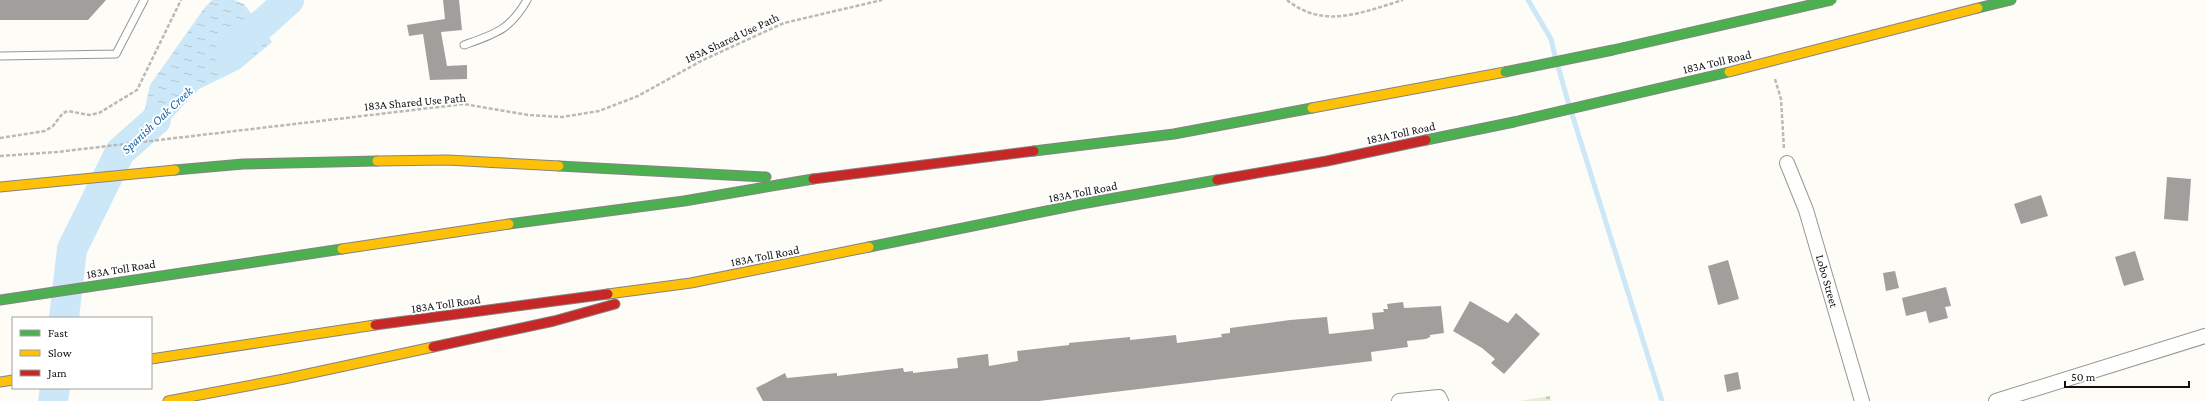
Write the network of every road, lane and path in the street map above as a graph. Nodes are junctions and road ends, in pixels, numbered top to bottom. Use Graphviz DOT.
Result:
graph roads {
  1 [pos="144,0"];
  2 [pos="181,0"];
  3 [pos="527,0"];
  4 [pos="882,0"];
  5 [pos="1287,0"];
  6 [pos="1403,0"];
  7 [pos="1832,0"];
  8 [pos="2010,0"];
  9 [pos="464,45"];
  10 [pos="0,56"];
  11 [pos="1779,90"];
  12 [pos="0,138"];
  13 [pos="0,156"];
  14 [pos="1787,163"];
  15 [pos="809,179"];
  16 [pos="0,187"];
  17 [pos="691,283"];
  18 [pos="0,300"];
  19 [pos="2205,336"];
  20 [pos="152,359"];
  21 [pos="12,380"];
  22 [pos="0,382"];
  23 [pos="1440,399"];
  24 [pos="168,401"];
  25 [pos="1399,401"];
  26 [pos="1862,401"];
  27 [pos="1996,401"];
  1 -- 10 [label="lane"];
  2 -- 12 [label="path"];
  3 -- 9 [label="lane"];
  4 -- 13 [label="path, 183A Shared Use Path"];
  5 -- 6 [label="path"];
  7 -- 15 [label="highway, 183A Toll Road, bridge"];
  8 -- 17 [label="highway, 183A Toll Road, bridge"];
  11 -- 14 [label="path"];
  14 -- 26 [label="street, Lobo Street"];
  15 -- 16 [label="highway"];
  15 -- 18 [label="highway, 183A Toll Road"];
  17 -- 20 [label="highway, 183A Toll Road"];
  17 -- 24 [label="highway"];
  19 -- 27 [label="street"];
  21 -- 22 [label="highway"];
  23 -- 25 [label="street"];
}
